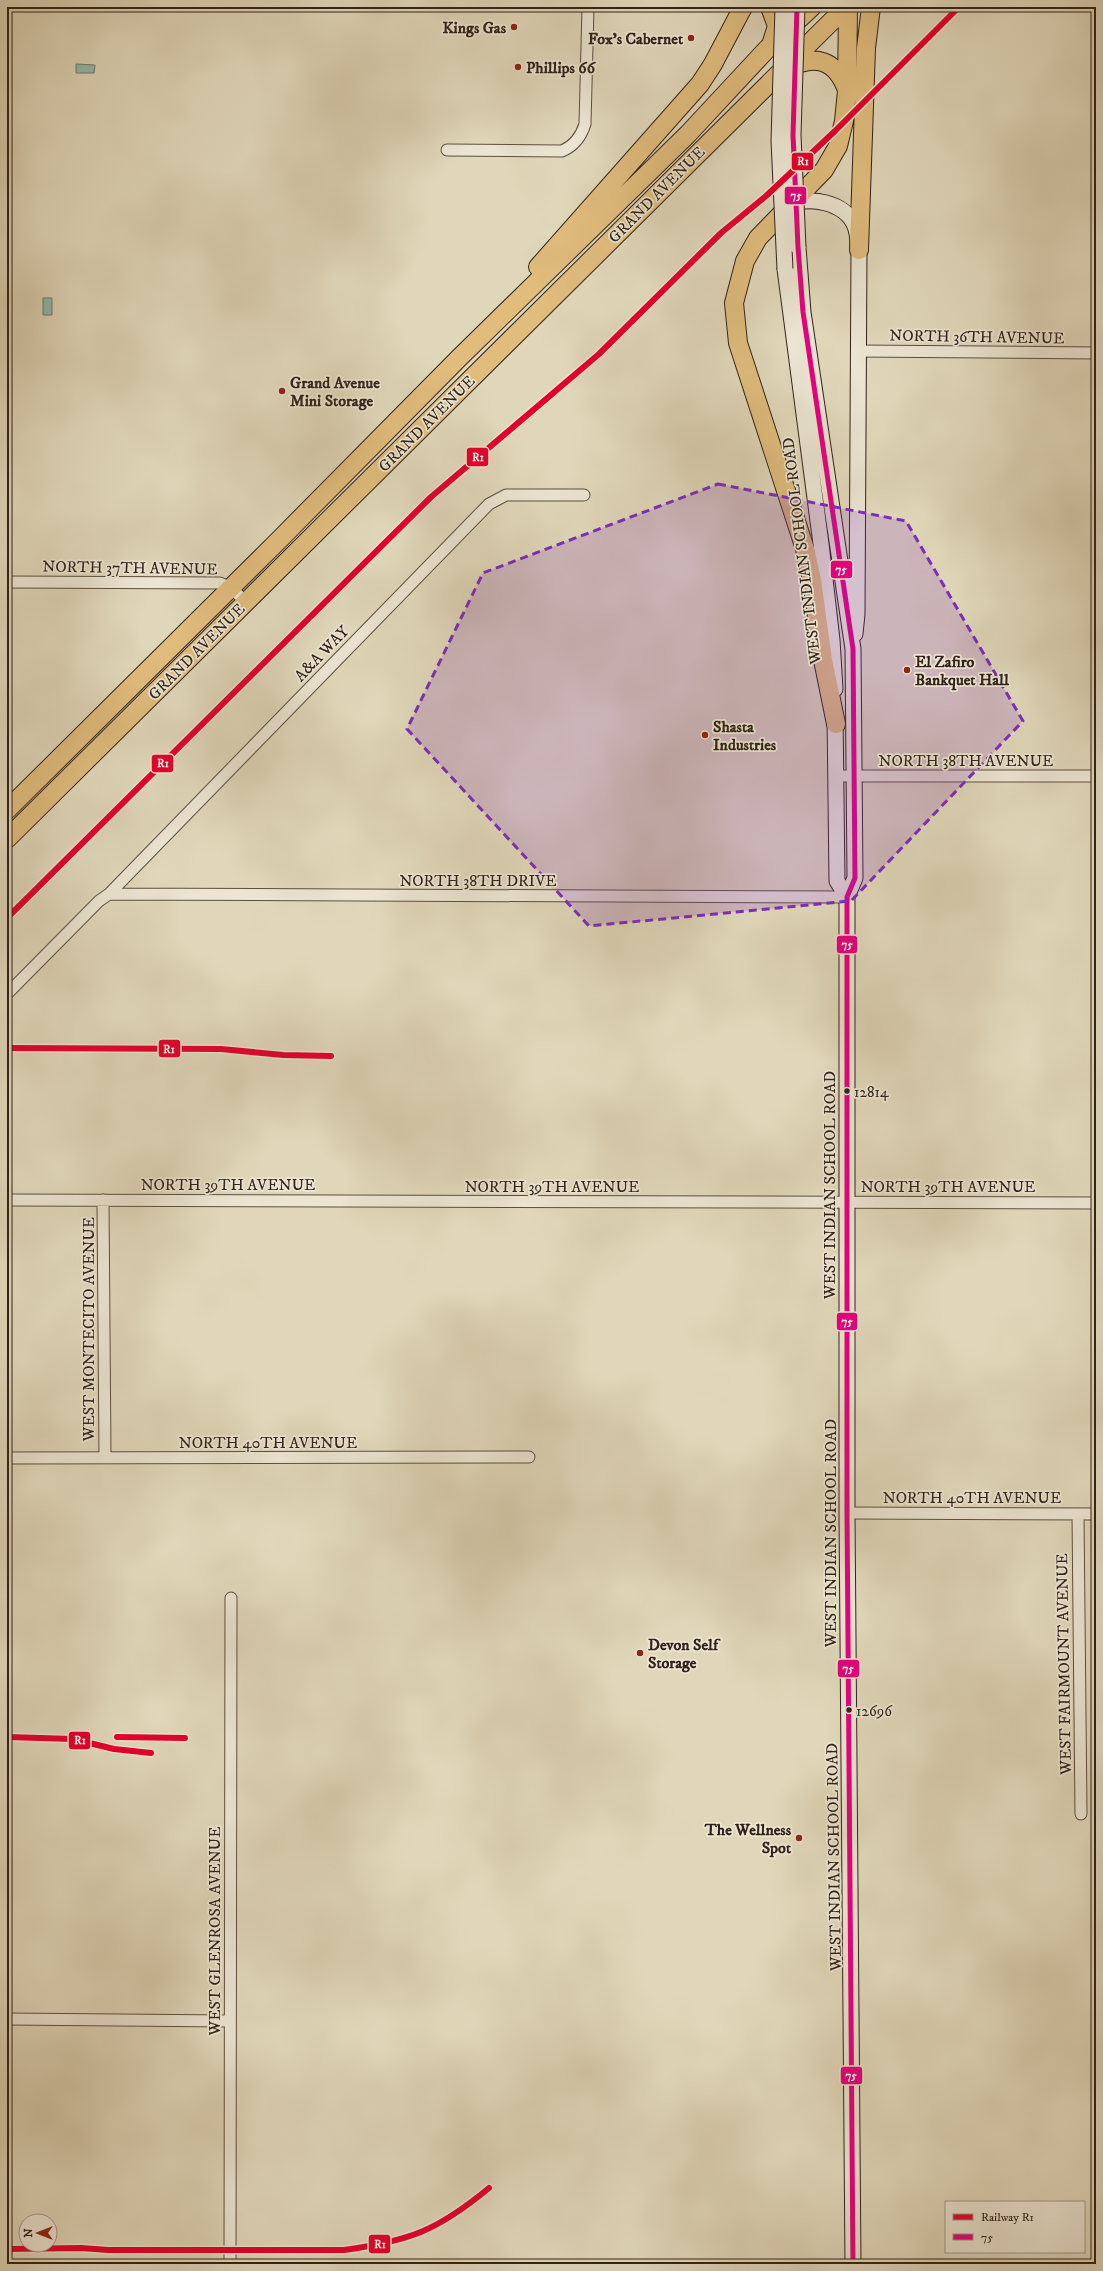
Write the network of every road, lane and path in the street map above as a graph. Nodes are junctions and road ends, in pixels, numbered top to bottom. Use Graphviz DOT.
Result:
graph roads {
  1 [pos="588,7"];
  2 [pos="743,7"];
  3 [pos="770,7"];
  4 [pos="783,7"];
  5 [pos="797,7"];
  6 [pos="812,7"];
  7 [pos="847,7"];
  8 [pos="871,7"];
  9 [pos="768,48"];
  10 [pos="773,78"];
  11 [pos="847,91"];
  12 [pos="447,150"];
  13 [pos="661,159"];
  14 [pos="676,175"];
  15 [pos="785,208"];
  16 [pos="859,250"];
  17 [pos="510,308"];
  18 [pos="858,351"];
  19 [pos="1096,353"];
  20 [pos="460,357"];
  21 [pos="466,383"];
  22 [pos="584,495"];
  23 [pos="7,582"];
  24 [pos="230,587"];
  25 [pos="246,602"];
  26 [pos="853,649"];
  27 [pos="836,724"];
  28 [pos="836,776"];
  29 [pos="854,776"];
  30 [pos="1096,776"];
  31 [pos="7,810"];
  32 [pos="7,839"];
  33 [pos="109,894"];
  34 [pos="847,897"];
  35 [pos="7,994"];
  36 [pos="7,1200"];
  37 [pos="103,1200"];
  38 [pos="847,1202"];
  39 [pos="1096,1203"];
  40 [pos="105,1457"];
  41 [pos="529,1457"];
  42 [pos="7,1458"];
  43 [pos="848,1512"];
  44 [pos="1078,1514"];
  45 [pos="1096,1514"];
  46 [pos="231,1598"];
  47 [pos="1081,1814"];
  48 [pos="7,2019"];
  49 [pos="230,2021"];
  50 [pos="230,2264"];
  51 [pos="853,2264"];
  1 -- 12 [label="street"];
  2 -- 17 [label="highway"];
  3 -- 9 [label="highway"];
  4 -- 27 [label="main road, WEST INDIAN SCHOOL ROAD, bridge"];
  5 -- 26 [label="main road, WEST INDIAN SCHOOL ROAD, bridge"];
  6 -- 9 [label="highway, GRAND AVENUE"];
  7 -- 10 [label="highway, GRAND AVENUE"];
  7 -- 11 [label="highway"];
  8 -- 16 [label="highway"];
  9 -- 13 [label="highway, GRAND AVENUE"];
  10 -- 11 [label="highway"];
  10 -- 14 [label="highway, GRAND AVENUE"];
  11 -- 15 [label="highway"];
  13 -- 14 [label="highway"];
  13 -- 17 [label="highway, GRAND AVENUE"];
  14 -- 21 [label="highway, GRAND AVENUE"];
  15 -- 16 [label="main road"];
  15 -- 27 [label="highway"];
  16 -- 18 [label="main road"];
  17 -- 20 [label="highway, GRAND AVENUE"];
  18 -- 19 [label="street, NORTH 36TH AVENUE"];
  18 -- 26 [label="main road"];
  20 -- 21 [label="highway"];
  20 -- 24 [label="highway, GRAND AVENUE"];
  21 -- 25 [label="highway, GRAND AVENUE"];
  22 -- 33 [label="street, A&A WAY"];
  23 -- 24 [label="street, NORTH 37TH AVENUE"];
  24 -- 25 [label="street, NORTH 37TH AVENUE"];
  24 -- 31 [label="highway, GRAND AVENUE"];
  25 -- 32 [label="highway, GRAND AVENUE"];
  26 -- 29 [label="main road, WEST INDIAN SCHOOL ROAD"];
  27 -- 28 [label="main road, WEST INDIAN SCHOOL ROAD"];
  28 -- 29 [label="street, NORTH 38TH AVENUE"];
  28 -- 34 [label="main road, WEST INDIAN SCHOOL ROAD"];
  29 -- 30 [label="street, NORTH 38TH AVENUE"];
  29 -- 34 [label="main road, WEST INDIAN SCHOOL ROAD"];
  33 -- 34 [label="street, NORTH 38TH DRIVE"];
  33 -- 35 [label="street, A&A WAY"];
  34 -- 38 [label="main road, WEST INDIAN SCHOOL ROAD"];
  36 -- 37 [label="street, NORTH 39TH AVENUE"];
  37 -- 38 [label="street, NORTH 39TH AVENUE"];
  37 -- 40 [label="street, WEST MONTECITO AVENUE"];
  38 -- 39 [label="street, NORTH 39TH AVENUE"];
  38 -- 43 [label="main road, WEST INDIAN SCHOOL ROAD"];
  40 -- 41 [label="street, NORTH 40TH AVENUE"];
  40 -- 42 [label="street, NORTH 40TH AVENUE"];
  43 -- 44 [label="street, NORTH 40TH AVENUE"];
  43 -- 51 [label="main road, WEST INDIAN SCHOOL ROAD"];
  44 -- 45 [label="street, NORTH 40TH AVENUE"];
  44 -- 47 [label="street, WEST FAIRMOUNT AVENUE"];
  46 -- 49 [label="street, WEST GLENROSA AVENUE"];
  48 -- 49 [label="street"];
  49 -- 50 [label="street, WEST GLENROSA AVENUE"];
}
